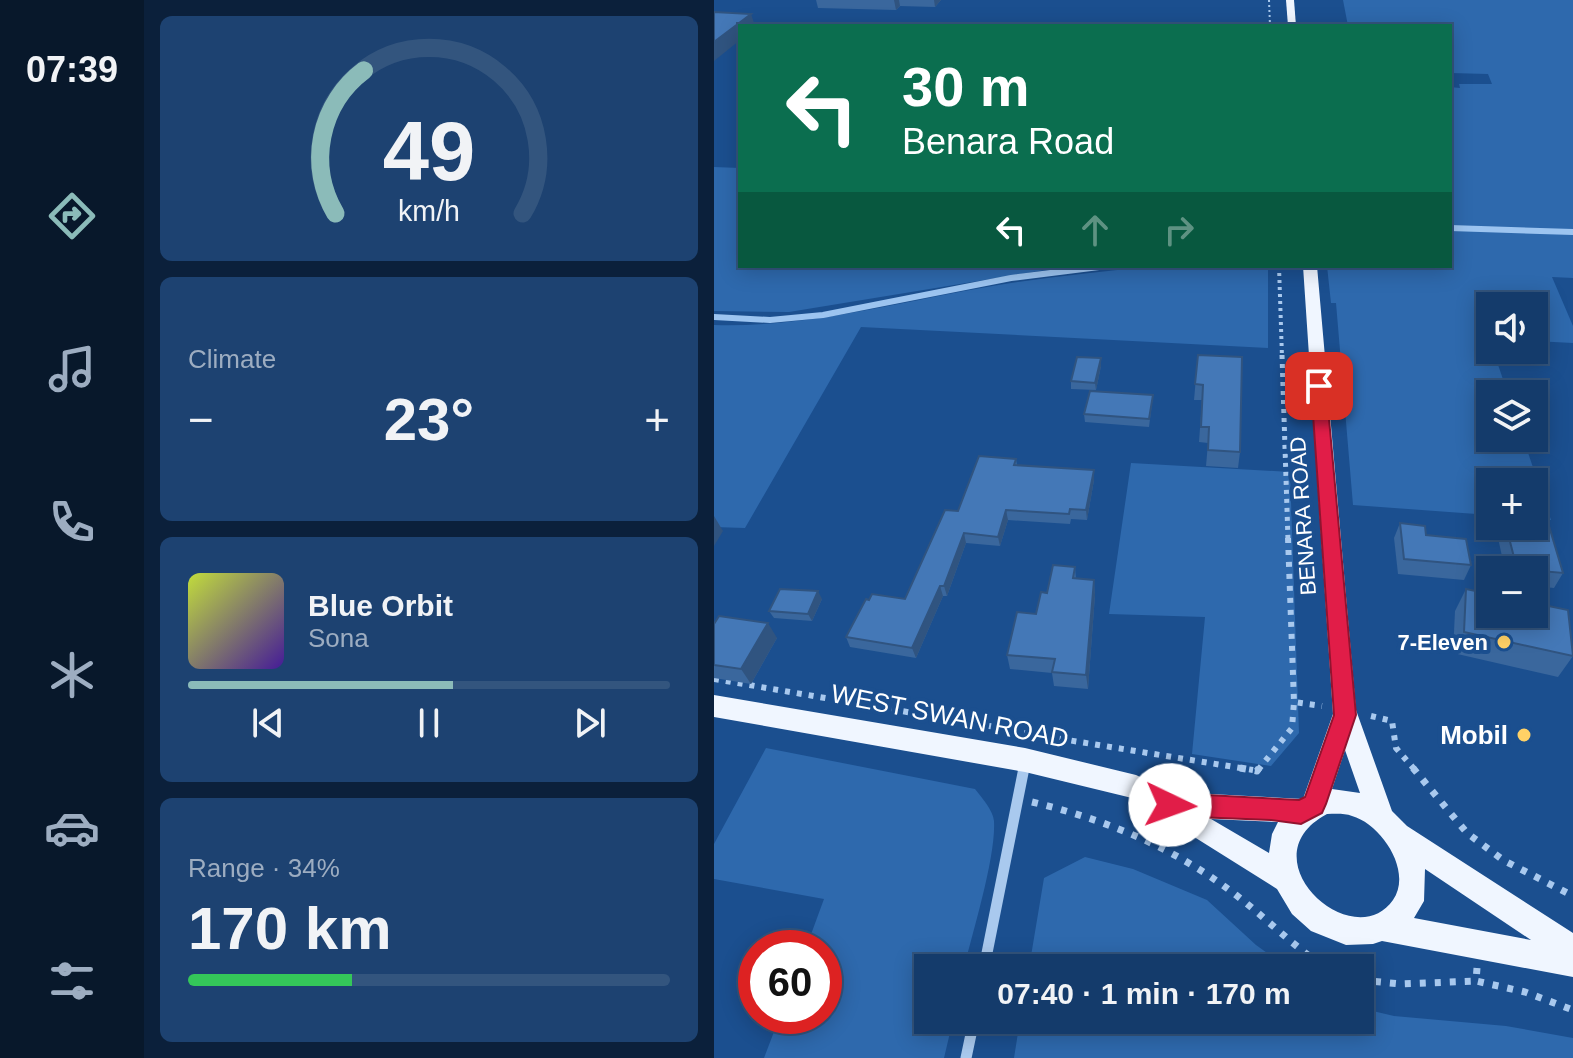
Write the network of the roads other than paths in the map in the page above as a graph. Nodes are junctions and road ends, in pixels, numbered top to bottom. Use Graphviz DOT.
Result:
graph roads {
  1 [pos="1290,0"];
  2 [pos="1292,24"];
  3 [pos="1310,268"];
  4 [pos="714,706"];
  5 [pos="1344,712"];
  6 [pos="1025,760"];
  7 [pos="1170,805"];
  8 [pos="1308,808"];
  9 [pos="1391,826"];
  10 [pos="1287,879"];
  11 [pos="1383,927"];
  12 [pos="1573,950"];
  13 [pos="987,954"];
  14 [pos="1573,962"];
  15 [pos="971,1034"];
  16 [pos="966,1058"];
  1 -- 2 [label="main road"];
  3 -- 5 [label="main road, BENARA ROAD"];
  4 -- 6 [label="main road, WEST SWAN ROAD"];
  5 -- 8 [label="main road, BENARA ROAD"];
  5 -- 9 [label="main road, BENARA ROAD"];
  6 -- 7 [label="main road, WEST SWAN ROAD"];
  6 -- 13 [label="street"];
  7 -- 8 [label="main road, WEST SWAN ROAD"];
  7 -- 10 [label="main road, WEST SWAN ROAD"];
  8 -- 9 [label="main road"];
  8 -- 10 [label="main road"];
  9 -- 11 [label="main road"];
  9 -- 12 [label="main road"];
  10 -- 11 [label="main road"];
  11 -- 14 [label="main road"];
  15 -- 16 [label="street"];
}
